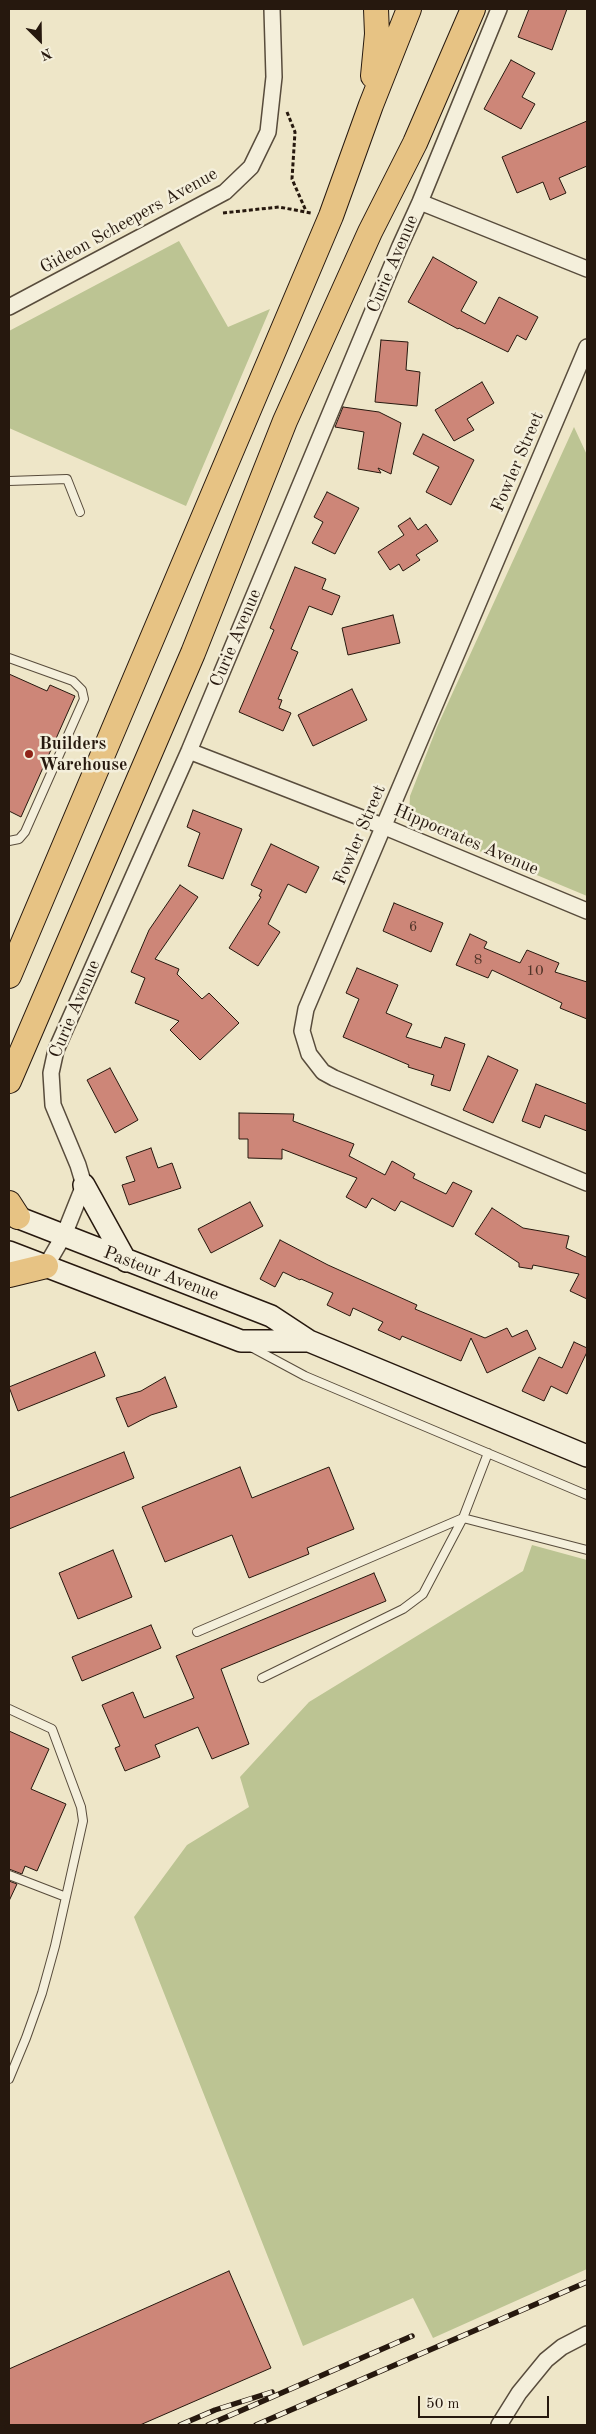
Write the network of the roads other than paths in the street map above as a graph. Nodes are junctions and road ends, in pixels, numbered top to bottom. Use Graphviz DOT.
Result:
graph roads {
  1 [pos="272,9"];
  2 [pos="376,9"];
  3 [pos="409,9"];
  4 [pos="471,9"];
  5 [pos="498,9"];
  6 [pos="370,105"];
  7 [pos="420,202"];
  8 [pos="587,268"];
  9 [pos="9,307"];
  10 [pos="587,347"];
  11 [pos="9,482"];
  12 [pos="80,512"];
  13 [pos="9,658"];
  14 [pos="189,751"];
  15 [pos="384,827"];
  16 [pos="9,841"];
  17 [pos="587,911"];
  18 [pos="9,976"];
  19 [pos="9,1081"];
  20 [pos="587,1183"];
  21 [pos="84,1185"];
  22 [pos="12,1211"];
  23 [pos="64,1235"];
  24 [pos="9,1252"];
  25 [pos="126,1261"];
  26 [pos="46,1266"];
  27 [pos="9,1275"];
  28 [pos="241,1341"];
  29 [pos="309,1341"];
  30 [pos="488,1453"];
  31 [pos="587,1456"];
  32 [pos="587,1495"];
  33 [pos="464,1518"];
  34 [pos="587,1550"];
  35 [pos="197,1632"];
  36 [pos="262,1678"];
  37 [pos="9,1709"];
  38 [pos="9,1874"];
  39 [pos="66,1897"];
  40 [pos="9,2079"];
  41 [pos="587,2334"];
  42 [pos="499,2425"];
  1 -- 9 [label="street, Gideon Scheepers Avenue"];
  2 -- 6 [label="main road"];
  3 -- 6 [label="main road"];
  4 -- 19 [label="main road, Curie Avenue"];
  5 -- 7 [label="street, Curie Avenue"];
  6 -- 18 [label="main road"];
  7 -- 8 [label="street"];
  7 -- 14 [label="street, Curie Avenue"];
  10 -- 15 [label="street, Fowler Street"];
  11 -- 12 [label="lane"];
  13 -- 16 [label="lane"];
  14 -- 15 [label="street, Hippocrates Avenue"];
  14 -- 21 [label="street, Curie Avenue"];
  15 -- 17 [label="street, Hippocrates Avenue"];
  15 -- 20 [label="street, Fowler Street"];
  21 -- 23 [label="street"];
  21 -- 25 [label="street"];
  22 -- 23 [label="street, Pasteur Avenue"];
  23 -- 25 [label="street, Pasteur Avenue"];
  23 -- 26 [label="street"];
  24 -- 26 [label="street, Pasteur Avenue"];
  25 -- 29 [label="street, Pasteur Avenue"];
  26 -- 27 [label="main road"];
  26 -- 28 [label="street, Pasteur Avenue"];
  28 -- 29 [label="street, Pasteur Avenue"];
  28 -- 30 [label="lane"];
  29 -- 31 [label="street, Pasteur Avenue"];
  30 -- 32 [label="lane"];
  30 -- 33 [label="lane"];
  33 -- 34 [label="lane"];
  33 -- 35 [label="lane"];
  33 -- 36 [label="lane"];
  37 -- 39 [label="lane"];
  38 -- 39 [label="lane"];
  39 -- 40 [label="lane"];
  41 -- 42 [label="street"];
}
